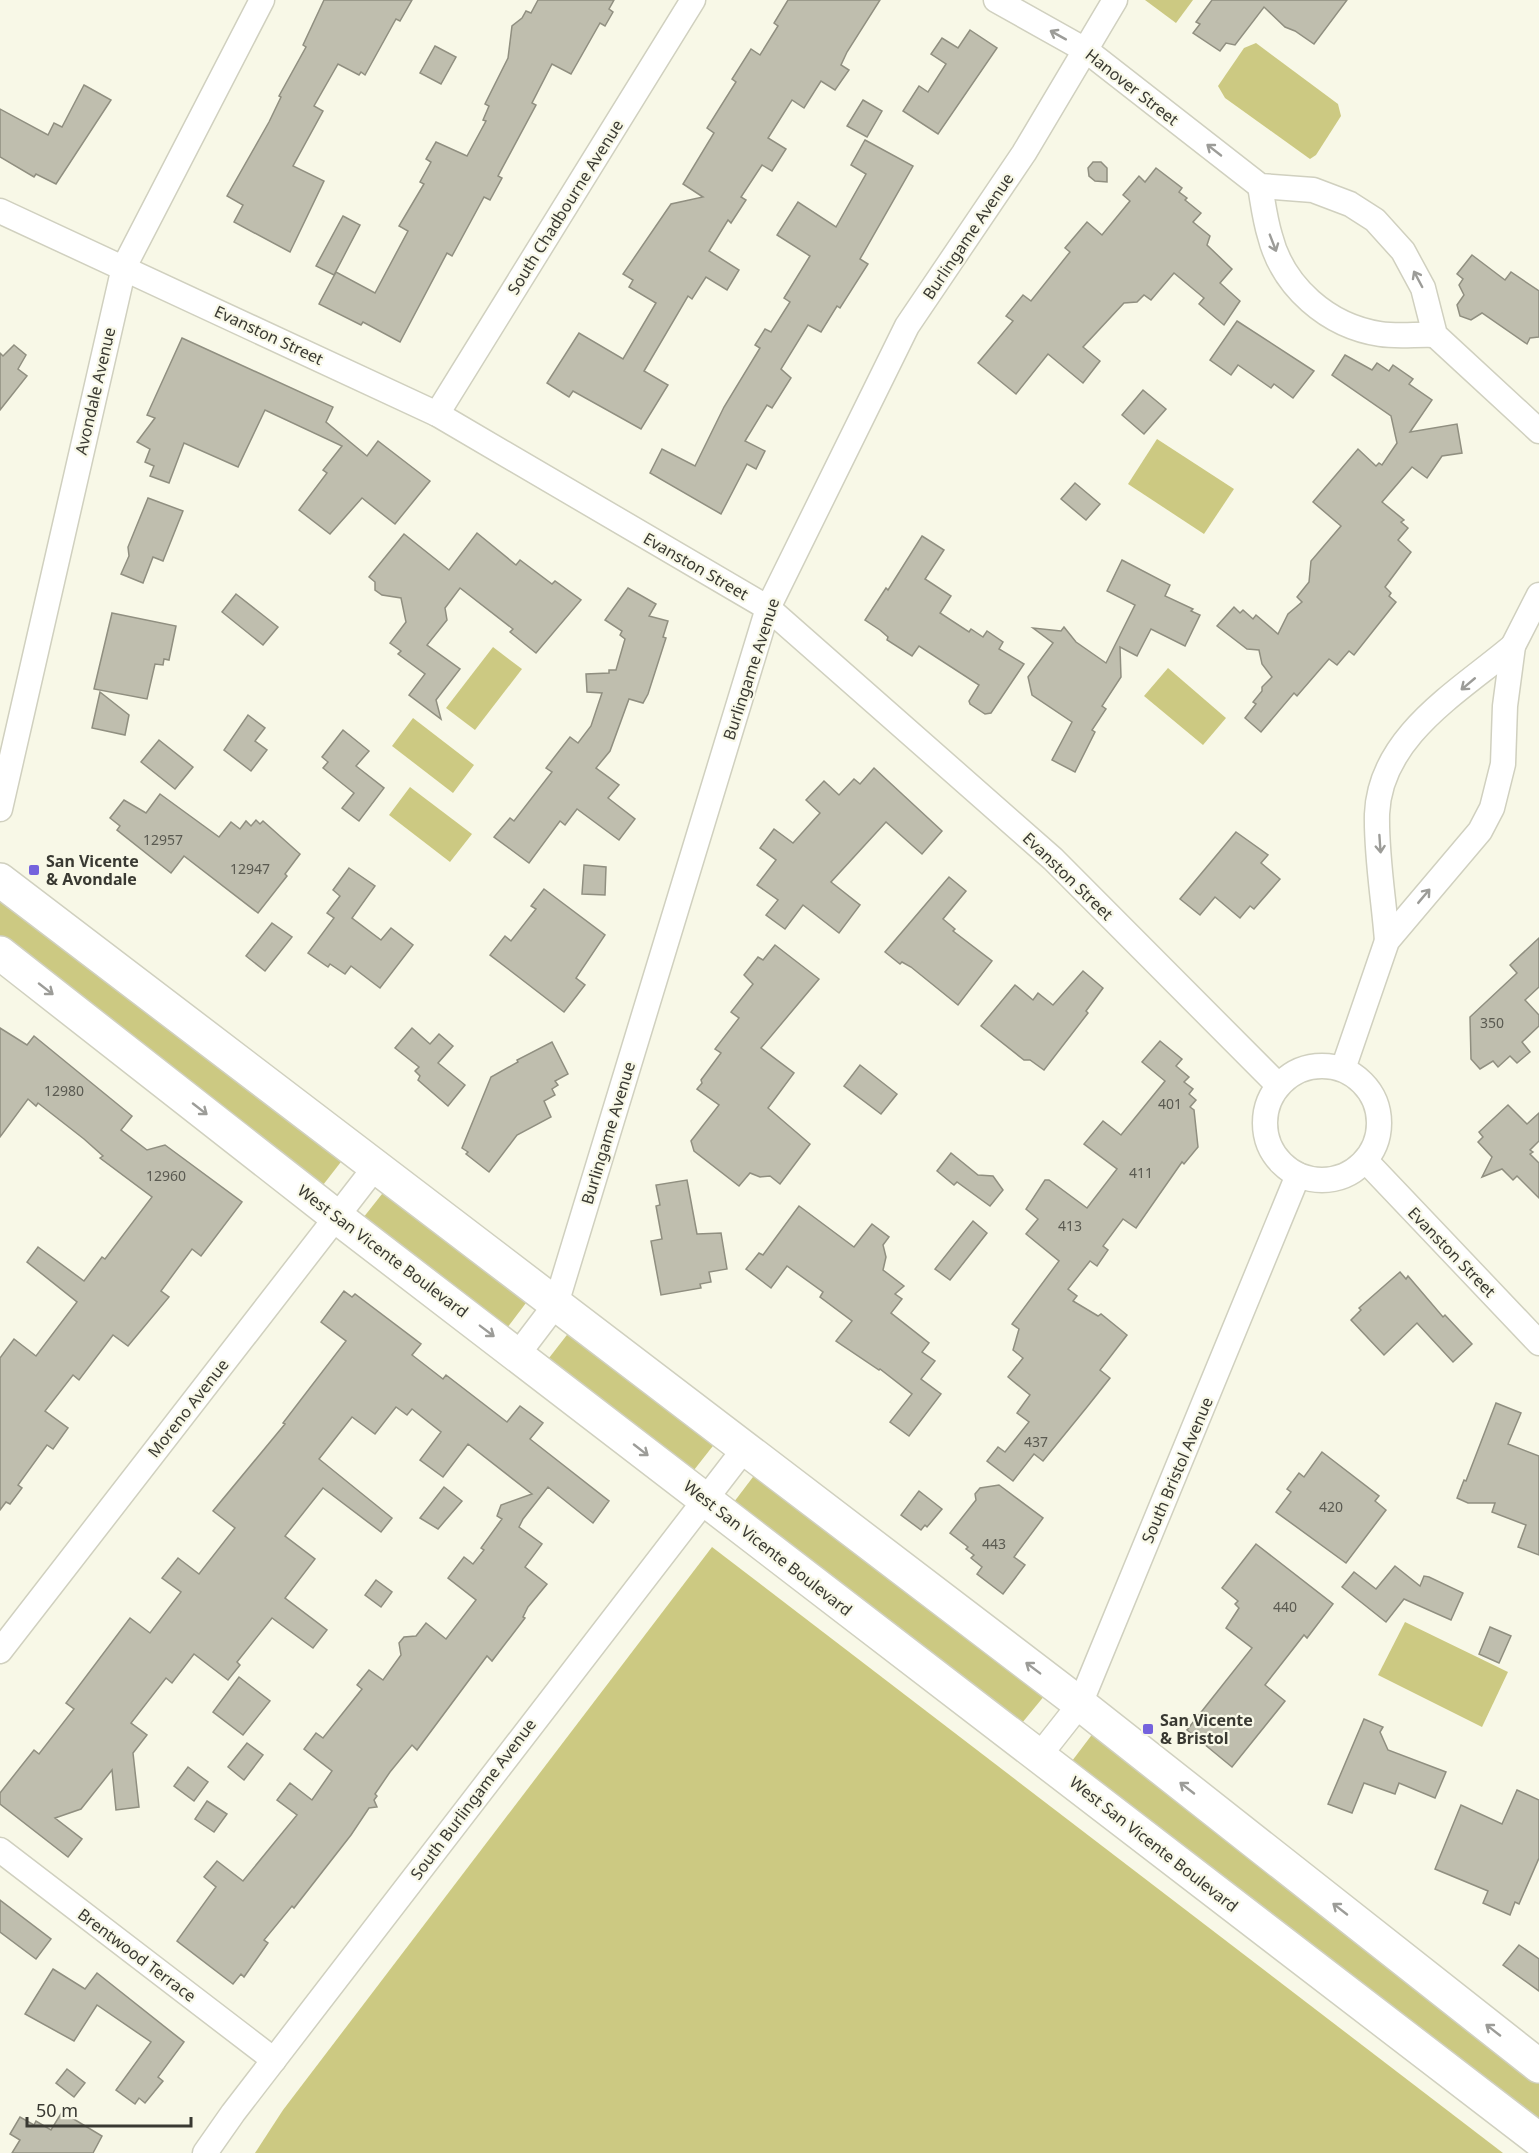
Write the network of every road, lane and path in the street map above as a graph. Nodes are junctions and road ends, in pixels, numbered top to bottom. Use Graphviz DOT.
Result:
graph roads {
  1 [pos="262,0"];
  2 [pos="693,0"];
  3 [pos="996,0"];
  4 [pos="1115,0"];
  5 [pos="1087,51"];
  6 [pos="1260,186"];
  7 [pos="0,211"];
  8 [pos="124,267"];
  9 [pos="1435,335"];
  10 [pos="437,414"];
  11 [pos="1539,431"];
  12 [pos="1539,595"];
  13 [pos="768,608"];
  14 [pos="1513,646"];
  15 [pos="0,809"];
  16 [pos="0,880"];
  17 [pos="1387,941"];
  18 [pos="0,953"];
  19 [pos="1343,1069"];
  20 [pos="1278,1085"];
  21 [pos="1365,1161"];
  22 [pos="376,1166"];
  23 [pos="1298,1175"];
  24 [pos="337,1216"];
  25 [pos="556,1304"];
  26 [pos="1539,1342"];
  27 [pos="518,1354"];
  28 [pos="745,1448"];
  29 [pos="703,1499"];
  30 [pos="0,1651"];
  31 [pos="1080,1704"];
  32 [pos="1039,1756"];
  33 [pos="0,1850"];
  34 [pos="274,2060"];
  35 [pos="1539,2066"];
  36 [pos="1539,2140"];
  37 [pos="205,2153"];
  1 -- 8 [label="street, Avondale Avenue"];
  2 -- 10 [label="street, South Chadbourne Avenue"];
  5 -- 3 [label="street, Hanover Street, one-way"];
  4 -- 5 [label="street, Burlingame Avenue"];
  6 -- 5 [label="street, Hanover Street, one-way"];
  5 -- 13 [label="street, Burlingame Avenue"];
  9 -- 6 [label="street, one-way"];
  6 -- 9 [label="street, one-way"];
  7 -- 8 [label="street, Evanston Street"];
  8 -- 10 [label="street, Evanston Street"];
  8 -- 15 [label="street, Avondale Avenue"];
  9 -- 11 [label="street"];
  10 -- 13 [label="street, Evanston Street"];
  12 -- 14 [label="street"];
  13 -- 20 [label="street, Evanston Street"];
  13 -- 25 [label="street, Burlingame Avenue"];
  17 -- 14 [label="street, one-way"];
  14 -- 17 [label="street, one-way"];
  16 -- 22 [label="main road"];
  17 -- 19 [label="street"];
  18 -- 24 [label="main road, West San Vicente Boulevard, one-way"];
  19 -- 20 [label="street"];
  19 -- 21 [label="street"];
  20 -- 23 [label="street"];
  21 -- 23 [label="street"];
  21 -- 26 [label="street, Evanston Street"];
  22 -- 24 [label="street, Moreno Avenue"];
  22 -- 25 [label="main road"];
  23 -- 31 [label="street, South Bristol Avenue"];
  24 -- 27 [label="main road, West San Vicente Boulevard, one-way"];
  24 -- 30 [label="street, Moreno Avenue"];
  25 -- 27 [label="street, Burlingame Avenue"];
  25 -- 28 [label="main road"];
  27 -- 29 [label="main road, West San Vicente Boulevard, one-way"];
  28 -- 29 [label="street, South Burlingame Avenue"];
  31 -- 28 [label="main road, one-way"];
  29 -- 32 [label="main road, West San Vicente Boulevard"];
  29 -- 34 [label="street, South Burlingame Avenue"];
  31 -- 32 [label="street, South Bristol Avenue"];
  35 -- 31 [label="main road, one-way"];
  32 -- 36 [label="main road, West San Vicente Boulevard"];
  33 -- 34 [label="street, Brentwood Terrace"];
  34 -- 37 [label="street, South Burlingame Avenue"];
}
